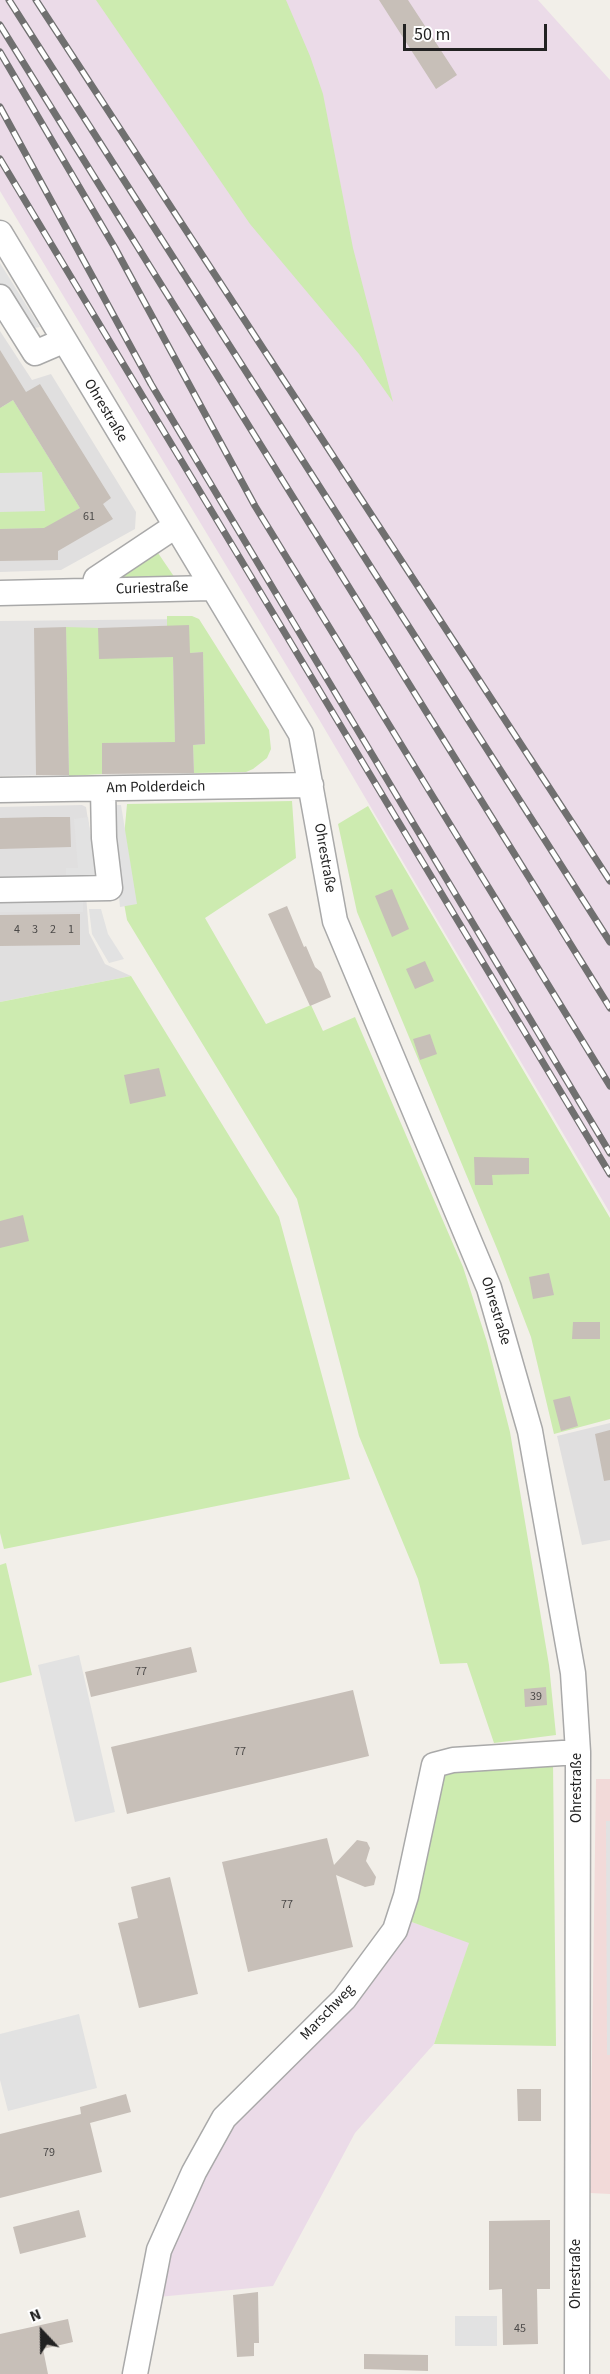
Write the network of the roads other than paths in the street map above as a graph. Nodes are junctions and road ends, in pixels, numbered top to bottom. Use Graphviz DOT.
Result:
graph roads {
  1 [pos="0,233"];
  2 [pos="0,297"];
  3 [pos="63,341"];
  4 [pos="174,527"];
  5 [pos="211,588"];
  6 [pos="93,591"];
  7 [pos="0,593"];
  8 [pos="311,785"];
  9 [pos="103,789"];
  10 [pos="0,790"];
  11 [pos="0,890"];
  12 [pos="578,1752"];
  13 [pos="135,2374"];
  14 [pos="577,2374"];
  1 -- 3 [label="street, Ohrestraße"];
  2 -- 3 [label="street"];
  3 -- 4 [label="street, Ohrestraße"];
  4 -- 5 [label="street, Ohrestraße"];
  4 -- 6 [label="street, Curiestraße"];
  5 -- 6 [label="street, Curiestraße"];
  5 -- 8 [label="street, Ohrestraße"];
  6 -- 7 [label="street, Curiestraße"];
  8 -- 9 [label="street, Am Polderdeich"];
  8 -- 12 [label="street, Ohrestraße"];
  9 -- 10 [label="street, Am Polderdeich"];
  9 -- 11 [label="street"];
  12 -- 13 [label="street, Marschweg"];
  12 -- 14 [label="street, Ohrestraße"];
}
